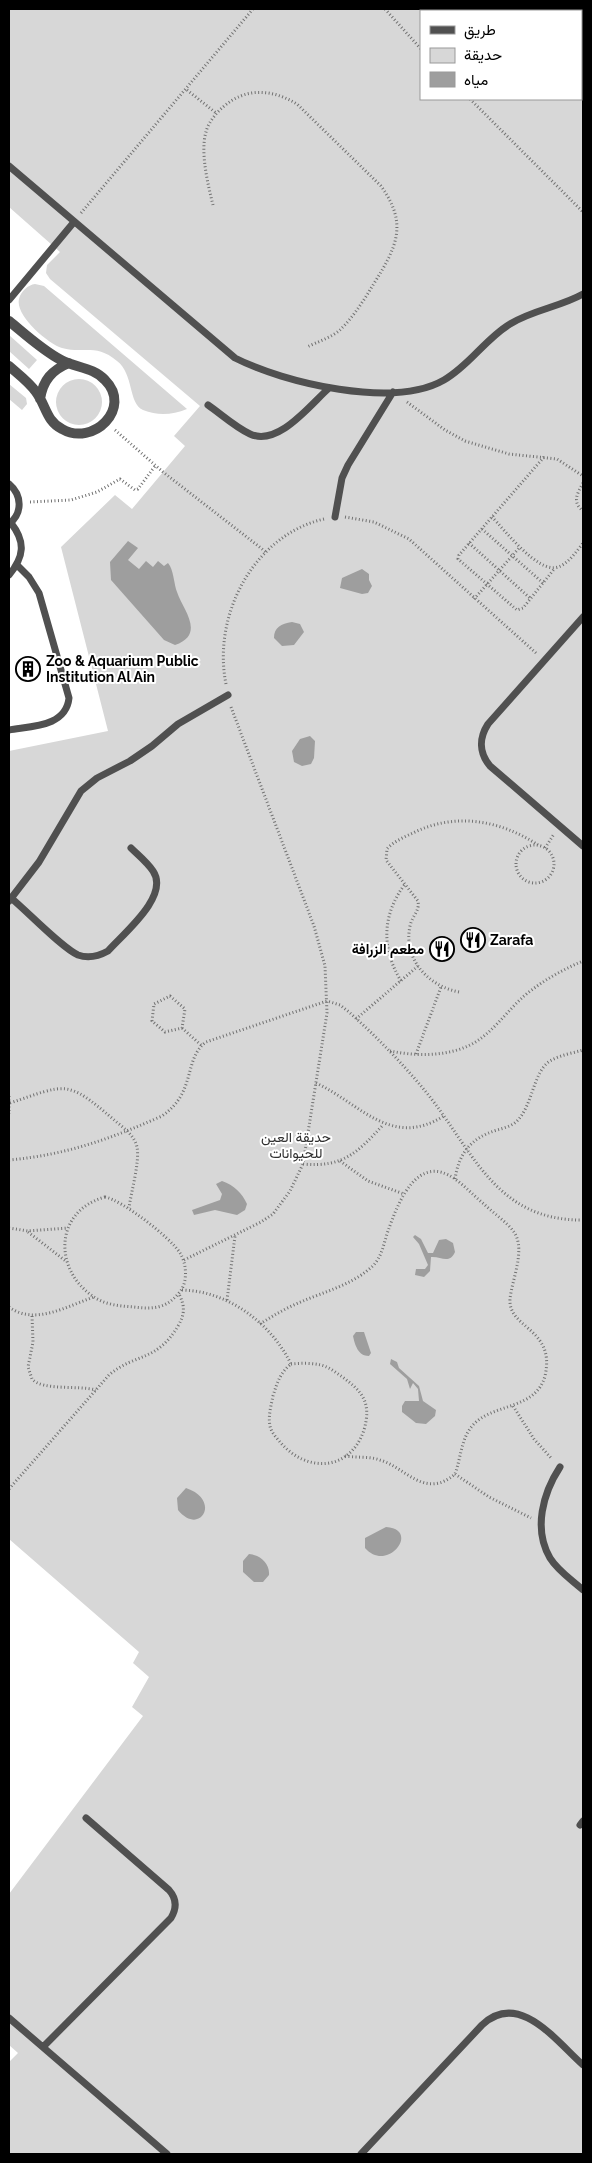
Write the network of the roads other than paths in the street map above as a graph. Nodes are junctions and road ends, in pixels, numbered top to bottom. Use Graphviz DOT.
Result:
graph roads {
  1 [pos="9,166"];
  2 [pos="74,222"];
  3 [pos="583,294"];
  4 [pos="9,300"];
  5 [pos="9,320"];
  6 [pos="69,363"];
  7 [pos="9,366"];
  8 [pos="329,388"];
  9 [pos="395,392"];
  10 [pos="40,399"];
  11 [pos="208,405"];
  12 [pos="9,484"];
  13 [pos="335,517"];
  14 [pos="10,524"];
  15 [pos="17,566"];
  16 [pos="9,575"];
  17 [pos="583,617"];
  18 [pos="228,695"];
  19 [pos="9,730"];
  20 [pos="583,846"];
  21 [pos="131,848"];
  22 [pos="10,899"];
  23 [pos="560,1467"];
  24 [pos="583,1590"];
  25 [pos="86,1818"];
  26 [pos="9,2018"];
  27 [pos="43,2048"];
  28 [pos="583,2065"];
  29 [pos="167,2154"];
  30 [pos="361,2154"];
  1 -- 2 [label="lane"];
  2 -- 4 [label="lane"];
  2 -- 8 [label="lane"];
  3 -- 9 [label="lane"];
  5 -- 6 [label="street"];
  6 -- 10 [label="street"];
  6 -- 10 [label="street"];
  7 -- 10 [label="street"];
  8 -- 9 [label="lane"];
  8 -- 11 [label="lane"];
  9 -- 13 [label="lane"];
  12 -- 14 [label="lane"];
  14 -- 15 [label="lane"];
  15 -- 16 [label="lane"];
  15 -- 19 [label="lane"];
  17 -- 20 [label="lane"];
  18 -- 22 [label="lane"];
  21 -- 22 [label="lane"];
  23 -- 24 [label="lane"];
  25 -- 27 [label="lane"];
  26 -- 27 [label="lane"];
  27 -- 29 [label="lane"];
  28 -- 30 [label="lane"];
}
